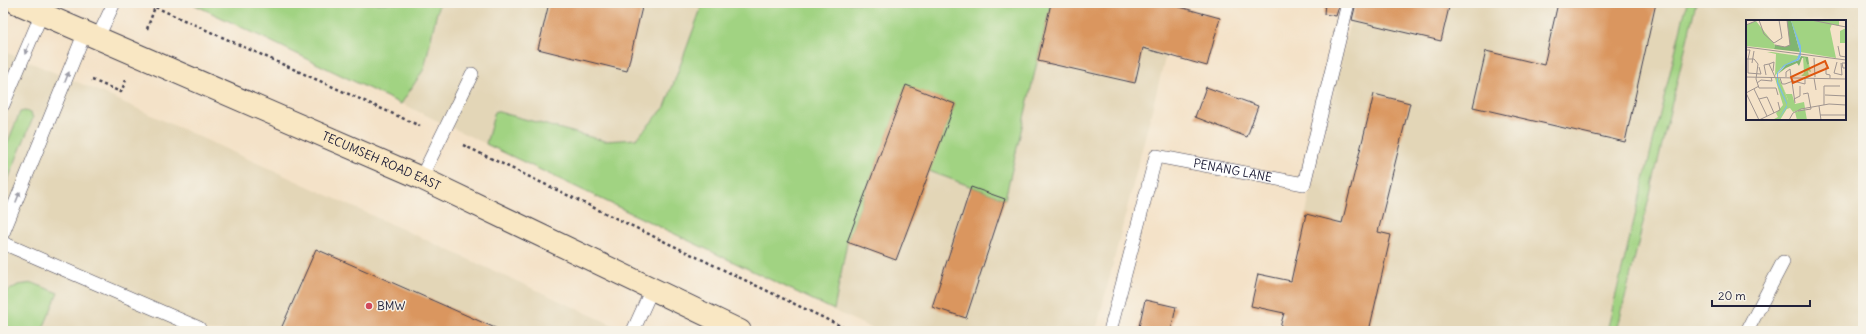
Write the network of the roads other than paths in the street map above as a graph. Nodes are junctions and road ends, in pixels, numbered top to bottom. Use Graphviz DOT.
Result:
graph roads {
  1 [pos="114,3"];
  2 [pos="1348,3"];
  3 [pos="20,4"];
  4 [pos="42,13"];
  5 [pos="91,34"];
  6 [pos="472,74"];
  7 [pos="3,105"];
  8 [pos="420,178"];
  9 [pos="3,233"];
  10 [pos="3,243"];
  11 [pos="1783,262"];
  12 [pos="652,289"];
  13 [pos="197,331"];
  14 [pos="633,331"];
  15 [pos="740,331"];
  16 [pos="1110,331"];
  17 [pos="1747,331"];
  1 -- 5 [label="lane"];
  2 -- 16 [label="lane, PENANG LANE"];
  3 -- 4 [label="main road, TECUMSEH ROAD EAST"];
  4 -- 5 [label="main road, TECUMSEH ROAD EAST"];
  4 -- 7 [label="lane, one-way"];
  5 -- 8 [label="main road, TECUMSEH ROAD EAST"];
  9 -- 5 [label="lane, one-way"];
  6 -- 8 [label="lane"];
  8 -- 12 [label="main road, TECUMSEH ROAD EAST"];
  10 -- 13 [label="lane"];
  11 -- 17 [label="lane"];
  12 -- 14 [label="lane"];
  12 -- 15 [label="main road, TECUMSEH ROAD EAST"];
}
